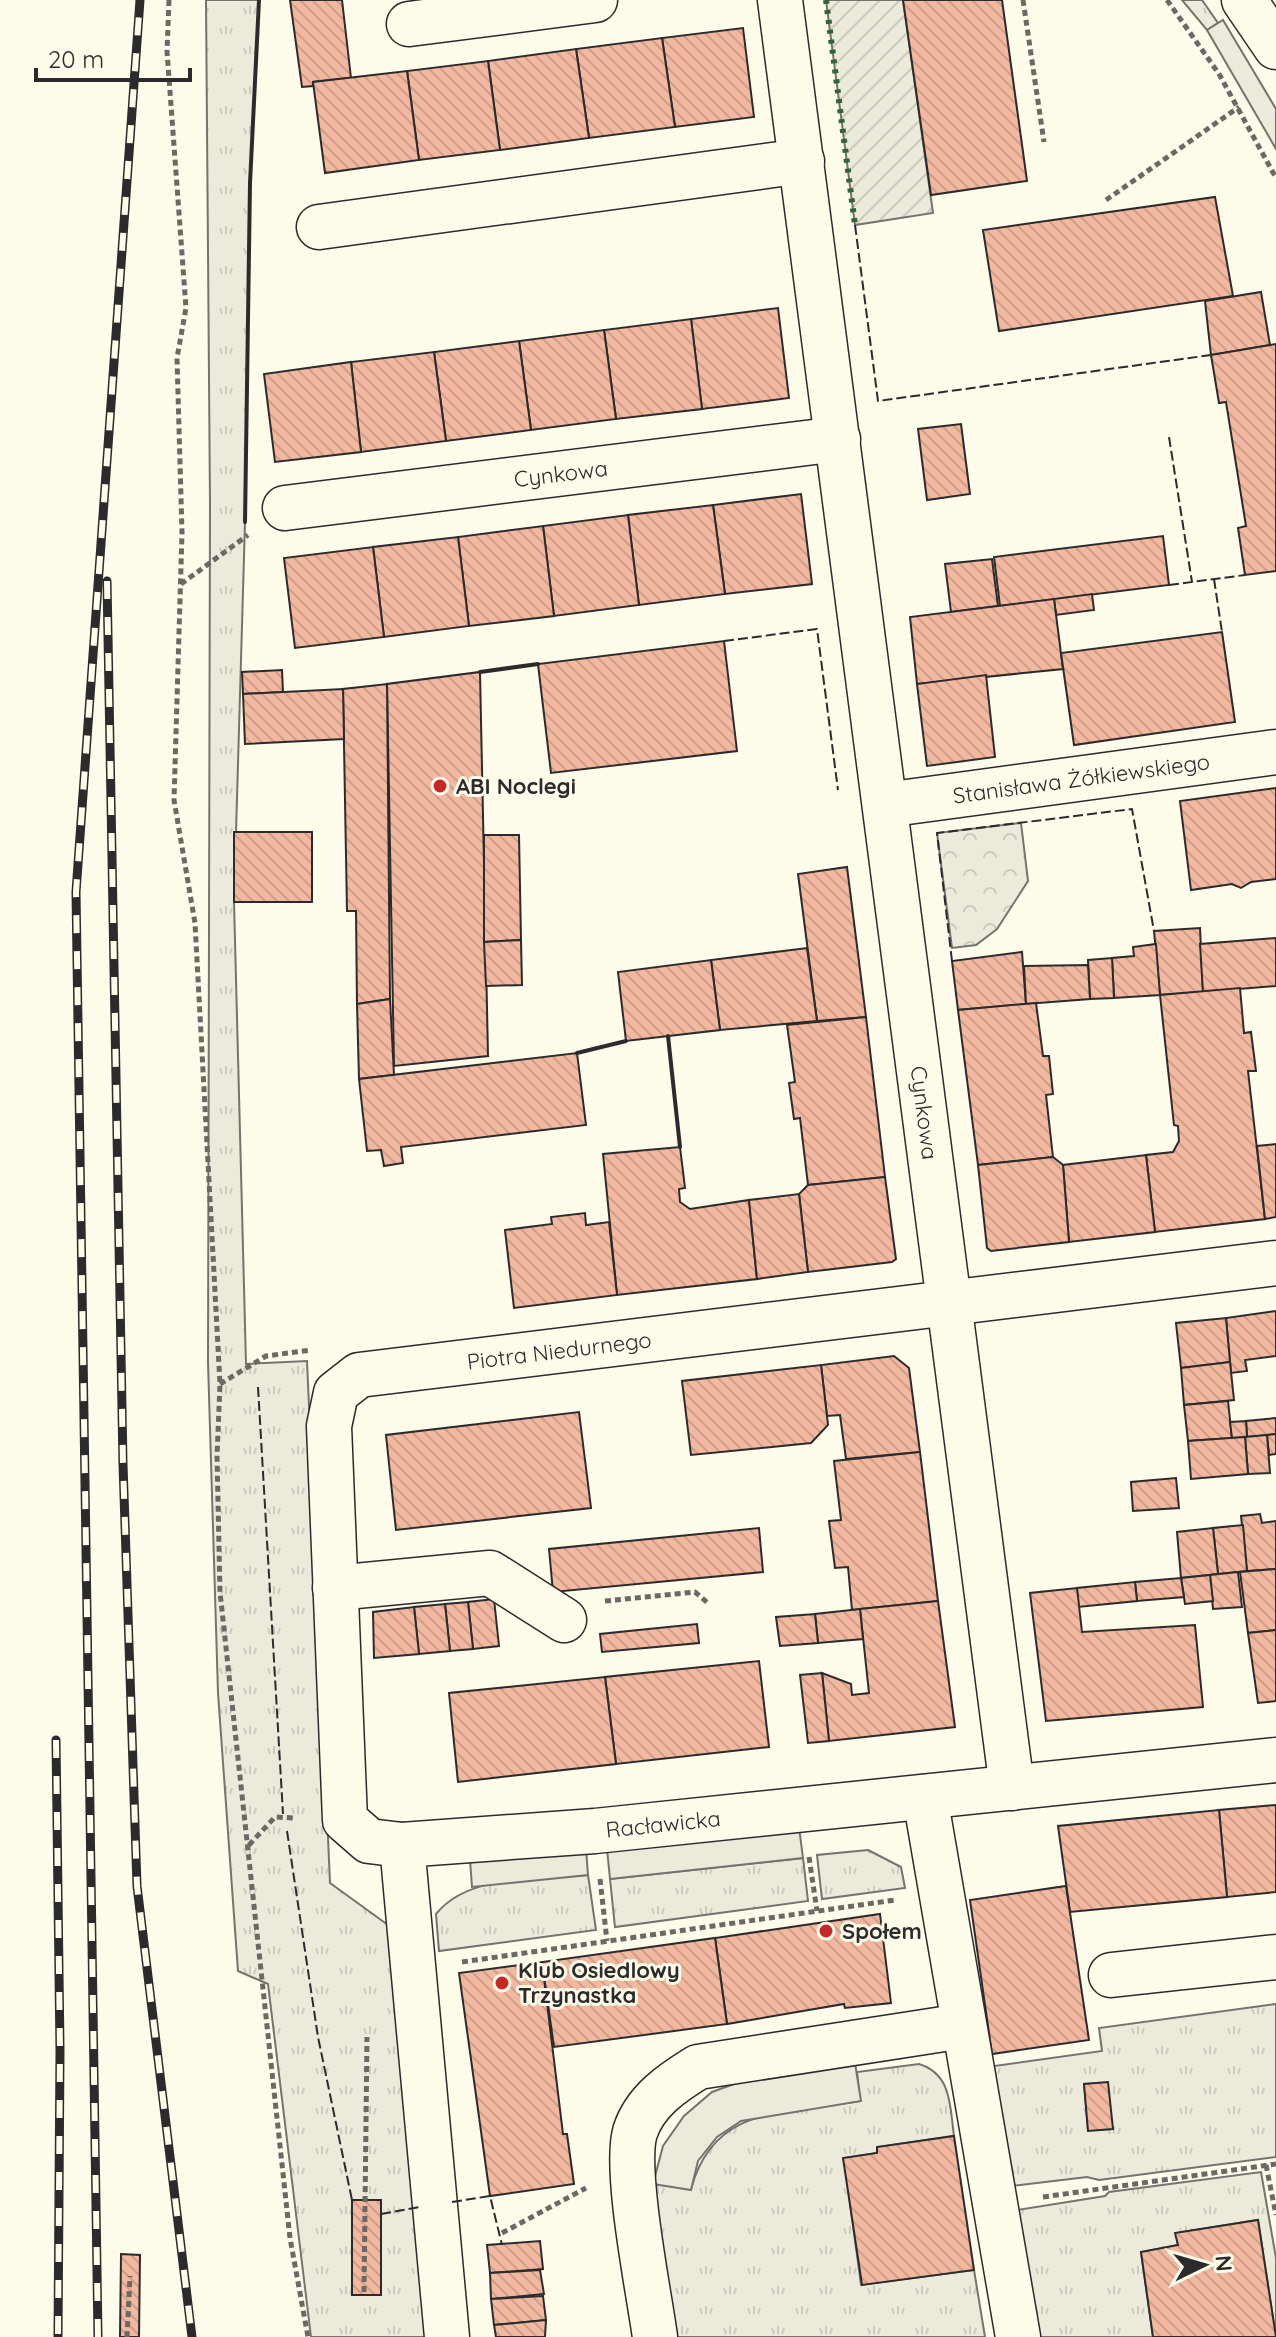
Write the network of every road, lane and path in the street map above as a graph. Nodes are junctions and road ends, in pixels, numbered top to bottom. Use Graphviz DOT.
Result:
graph roads {
  1 [pos="169,0"];
  2 [pos="595,0"];
  3 [pos="780,0"];
  4 [pos="1023,0"];
  5 [pos="1167,0"];
  6 [pos="1244,0"];
  7 [pos="409,24"];
  8 [pos="1276,47"];
  9 [pos="1239,107"];
  10 [pos="1044,142"];
  11 [pos="802,161"];
  12 [pos="1276,178"];
  13 [pos="1106,200"];
  14 [pos="319,227"];
  15 [pos="838,439"];
  16 [pos="285,508"];
  17 [pos="180,584"];
  18 [pos="1276,752"];
  19 [pos="885,805"];
  20 [pos="1276,1263"];
  21 [pos="949,1304"];
  22 [pos="326,1348"];
  23 [pos="220,1384"];
  24 [pos="335,1588"];
  25 [pos="709,1604"];
  26 [pos="564,1620"];
  27 [pos="1276,1760"];
  28 [pos="1012,1788"];
  29 [pos="925,1797"];
  30 [pos="595,1831"];
  31 [pos="402,1845"];
  32 [pos="810,1862"];
  33 [pos="881,1902"];
  34 [pos="817,1911"];
  35 [pos="607,1941"];
  36 [pos="1276,1957"];
  37 [pos="449,1963"];
  38 [pos="1111,1975"];
  39 [pos="963,2026"];
  40 [pos="367,2032"];
  41 [pos="366,2154"];
  42 [pos="375,2154"];
  43 [pos="1276,2164"];
  44 [pos="1266,2165"];
  45 [pos="634,2179"];
  46 [pos="994,2204"];
  47 [pos="1276,2215"];
  48 [pos="502,2233"];
  49 [pos="130,2276"];
  50 [pos="364,2292"];
  51 [pos="127,2337"];
  52 [pos="308,2337"];
  53 [pos="447,2337"];
  54 [pos="655,2337"];
  55 [pos="1018,2337"];
  1 -- 17 [label="path"];
  2 -- 7 [label="street"];
  3 -- 11 [label="street, Cynkowa"];
  4 -- 10 [label="path"];
  5 -- 9 [label="path"];
  6 -- 8 [label="street"];
  9 -- 12 [label="path"];
  9 -- 13 [label="path"];
  11 -- 14 [label="street"];
  11 -- 15 [label="street, Cynkowa"];
  15 -- 16 [label="street, Cynkowa"];
  15 -- 19 [label="street, Cynkowa"];
  16 -- 17 [label="path"];
  17 -- 23 [label="path"];
  18 -- 19 [label="street, Stanisława Żółkiewskiego"];
  19 -- 21 [label="street, Cynkowa"];
  20 -- 21 [label="street, Piotra Niedurnego"];
  21 -- 24 [label="street, Piotra Niedurnego"];
  21 -- 28 [label="street, Cynkowa"];
  22 -- 23 [label="path"];
  23 -- 52 [label="path"];
  24 -- 26 [label="street"];
  24 -- 31 [label="street, Piotra Niedurnego"];
  25 -- 26 [label="path"];
  27 -- 28 [label="street, Racławicka"];
  28 -- 29 [label="street, Racławicka"];
  29 -- 30 [label="street, Racławicka"];
  29 -- 39 [label="street"];
  30 -- 31 [label="street, Racławicka"];
  30 -- 35 [label="path"];
  31 -- 53 [label="street"];
  32 -- 34 [label="path"];
  33 -- 34 [label="path"];
  34 -- 35 [label="path"];
  35 -- 37 [label="path"];
  36 -- 38 [label="street"];
  39 -- 45 [label="street"];
  39 -- 46 [label="street"];
  40 -- 41 [label="path"];
  41 -- 42 [label="path"];
  41 -- 50 [label="path"];
  43 -- 44 [label="path"];
  44 -- 46 [label="path"];
  44 -- 47 [label="path"];
  45 -- 48 [label="path"];
  45 -- 54 [label="street"];
  46 -- 55 [label="street"];
  49 -- 51 [label="path"];
}
